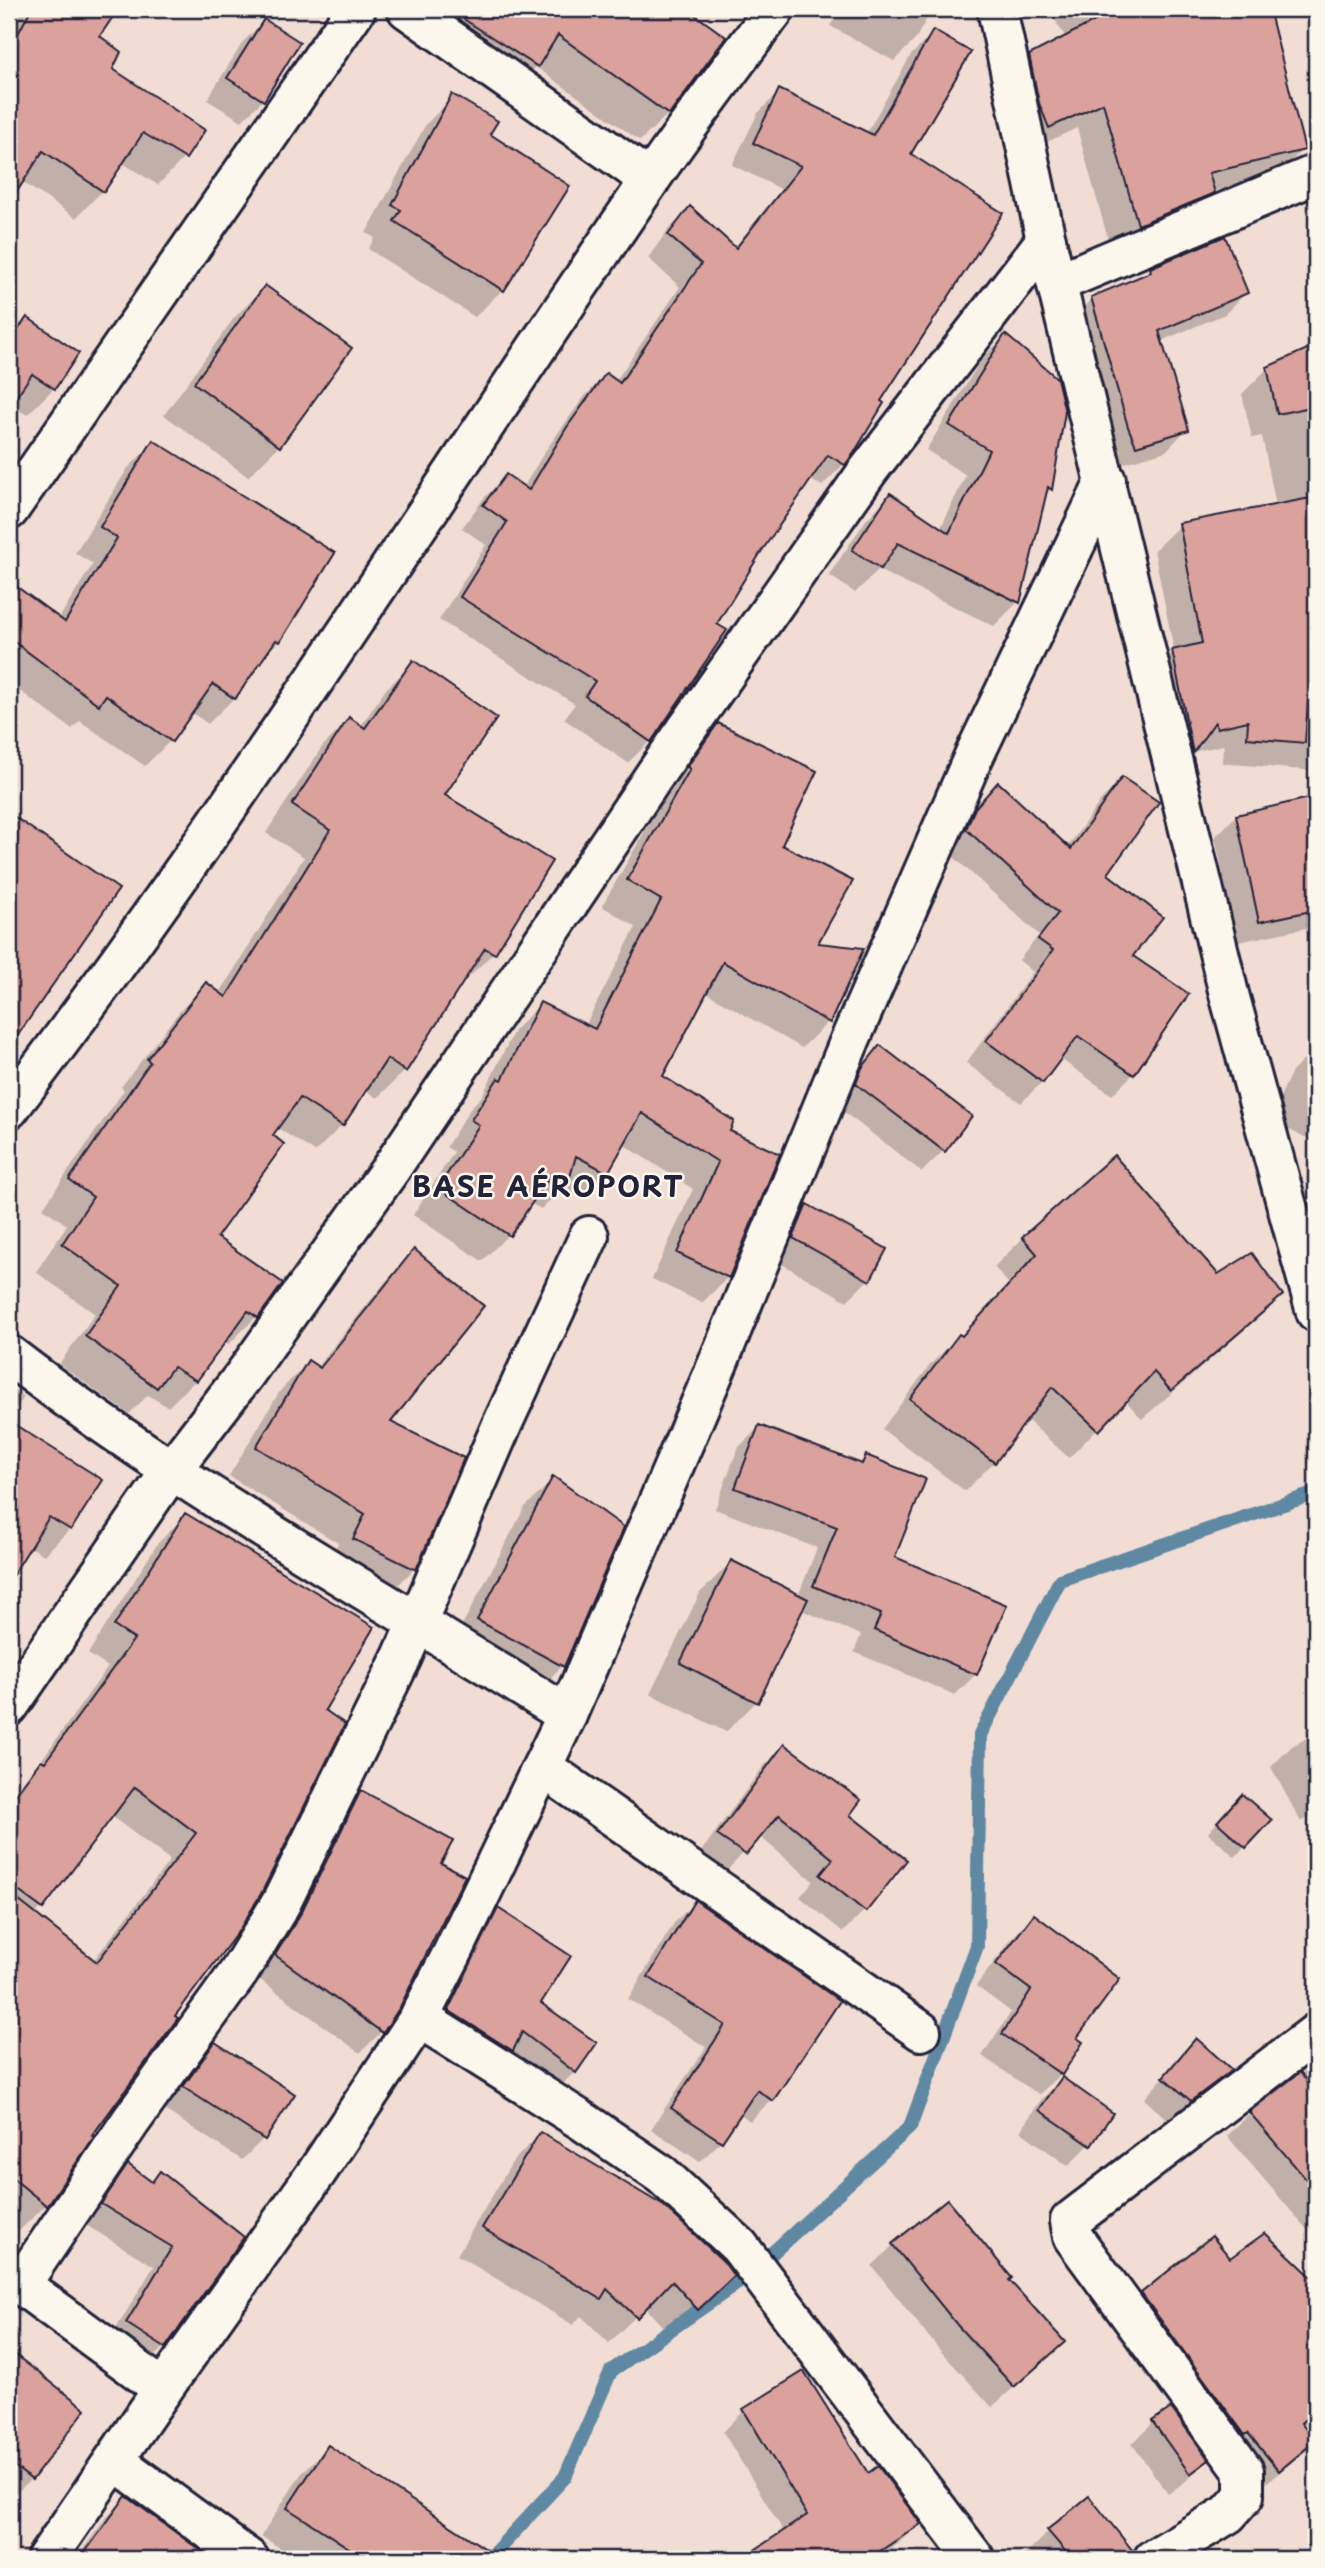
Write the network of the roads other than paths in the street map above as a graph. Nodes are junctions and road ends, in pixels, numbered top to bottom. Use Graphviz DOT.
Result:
graph roads {
  1 [pos="356,9"];
  2 [pos="407,9"];
  3 [pos="775,9"];
  4 [pos="997,9"];
  5 [pos="1316,174"];
  6 [pos="650,180"];
  7 [pos="1046,240"];
  8 [pos="1059,282"];
  9 [pos="1106,480"];
  10 [pos="9,510"];
  11 [pos="9,1109"];
  12 [pos="589,1236"];
  13 [pos="1316,1312"];
  14 [pos="9,1354"];
  15 [pos="172,1469"];
  16 [pos="415,1623"];
  17 [pos="9,1706"];
  18 [pos="567,1716"];
  19 [pos="542,1767"];
  20 [pos="419,2018"];
  21 [pos="921,2031"];
  22 [pos="1316,2033"];
  23 [pos="15,2280"];
  24 [pos="163,2389"];
  25 [pos="115,2461"];
  26 [pos="46,2559"];
  27 [pos="249,2559"];
  28 [pos="975,2559"];
  29 [pos="1153,2559"];
  1 -- 10 [label="street"];
  2 -- 6 [label="street"];
  3 -- 6 [label="street"];
  4 -- 7 [label="street"];
  5 -- 8 [label="street"];
  6 -- 11 [label="street"];
  7 -- 8 [label="street"];
  7 -- 15 [label="street"];
  8 -- 9 [label="street"];
  9 -- 13 [label="street"];
  9 -- 18 [label="street"];
  12 -- 16 [label="street"];
  14 -- 15 [label="street"];
  15 -- 16 [label="street"];
  15 -- 17 [label="street"];
  16 -- 18 [label="street"];
  16 -- 23 [label="street"];
  18 -- 19 [label="street"];
  19 -- 20 [label="street"];
  19 -- 21 [label="street"];
  20 -- 24 [label="street"];
  20 -- 28 [label="street"];
  22 -- 29 [label="street"];
  23 -- 24 [label="street"];
  24 -- 25 [label="street"];
  25 -- 26 [label="street"];
  25 -- 27 [label="street"];
}
